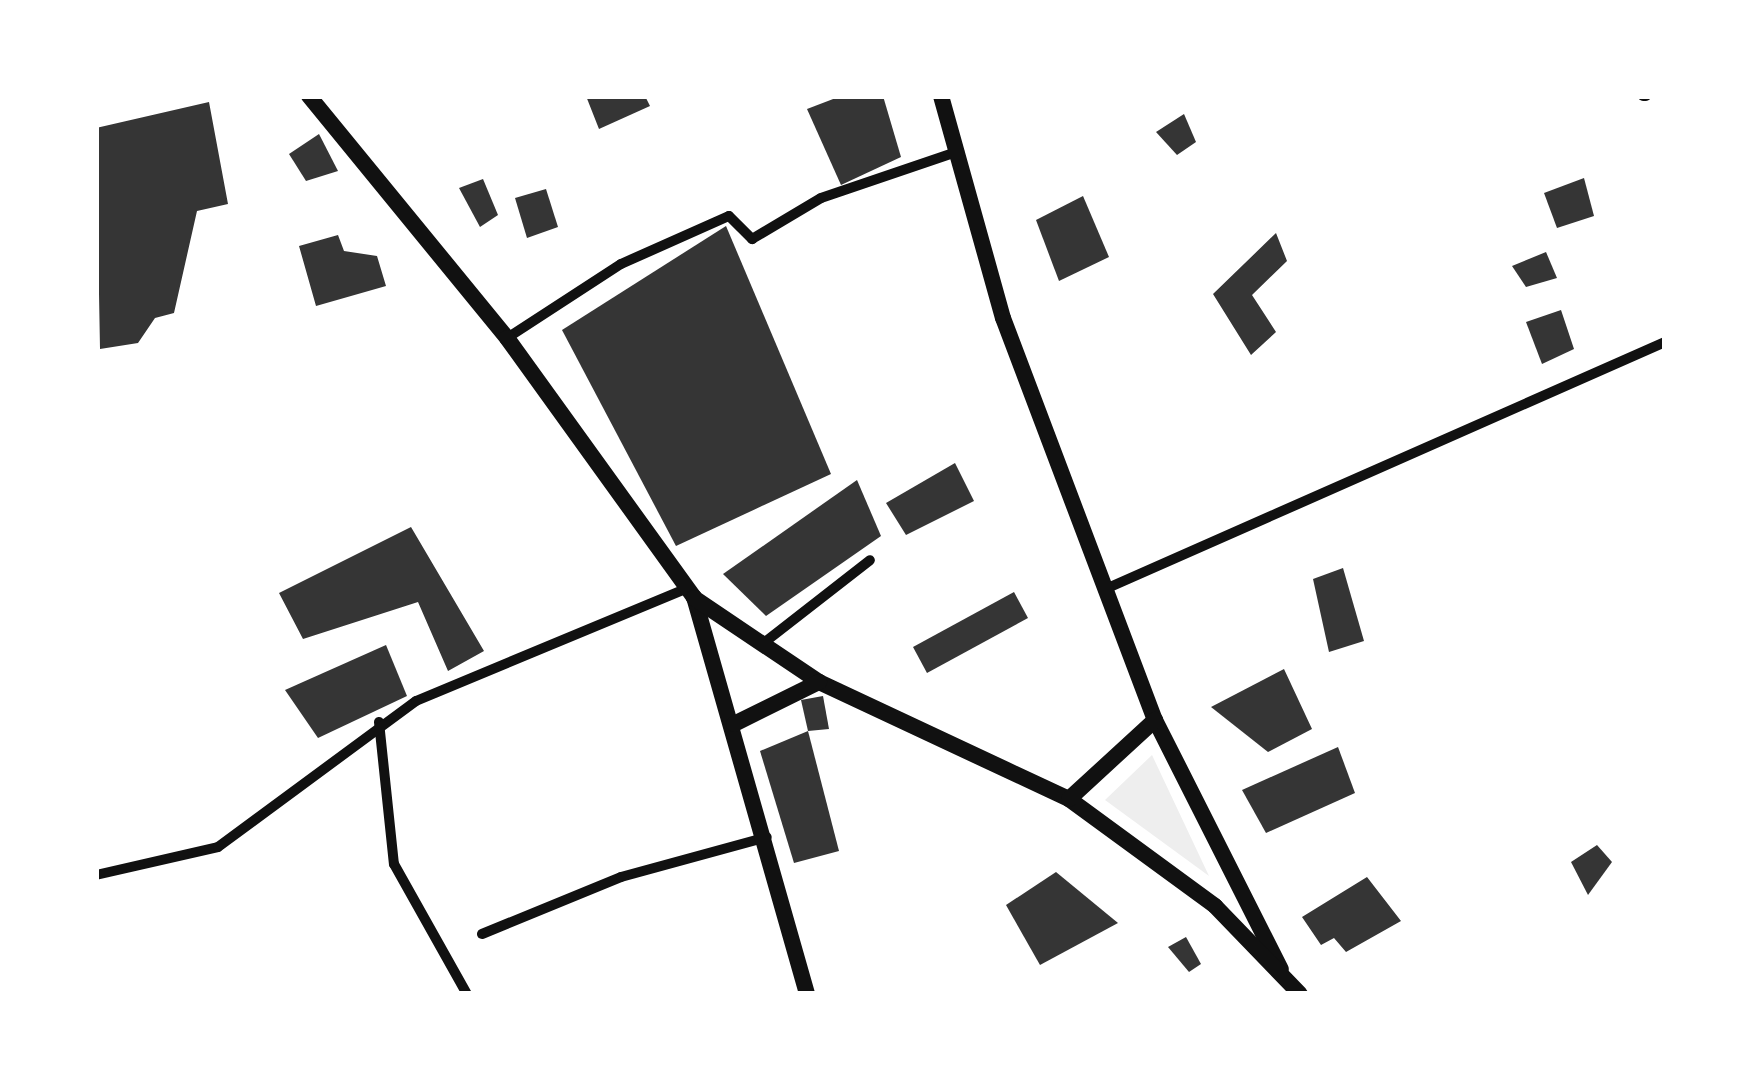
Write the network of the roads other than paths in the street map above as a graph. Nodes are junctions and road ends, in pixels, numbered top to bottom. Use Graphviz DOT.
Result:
graph roads {
  1 [pos="309,96"];
  2 [pos="941,96"];
  3 [pos="962,150"];
  4 [pos="508,338"];
  5 [pos="1665,342"];
  6 [pos="871,560"];
  7 [pos="1110,587"];
  8 [pos="690,592"];
  9 [pos="761,644"];
  10 [pos="819,682"];
  11 [pos="1155,720"];
  12 [pos="379,722"];
  13 [pos="734,724"];
  14 [pos="1069,799"];
  15 [pos="767,837"];
  16 [pos="96,875"];
  17 [pos="482,934"];
  18 [pos="1281,969"];
  19 [pos="466,994"];
  20 [pos="807,994"];
  21 [pos="1300,994"];
  1 -- 4 [label="main road"];
  2 -- 3 [label="main road"];
  3 -- 4 [label="street"];
  3 -- 7 [label="main road"];
  4 -- 8 [label="main road"];
  5 -- 7 [label="street"];
  6 -- 9 [label="street"];
  7 -- 11 [label="main road"];
  8 -- 9 [label="main road"];
  8 -- 12 [label="street"];
  8 -- 13 [label="main road"];
  9 -- 10 [label="main road"];
  10 -- 13 [label="main road"];
  10 -- 14 [label="main road"];
  11 -- 14 [label="main road"];
  11 -- 18 [label="main road"];
  12 -- 16 [label="street"];
  12 -- 19 [label="street"];
  13 -- 15 [label="main road"];
  14 -- 18 [label="main road"];
  15 -- 17 [label="street"];
  15 -- 20 [label="main road"];
  18 -- 21 [label="main road"];
}
